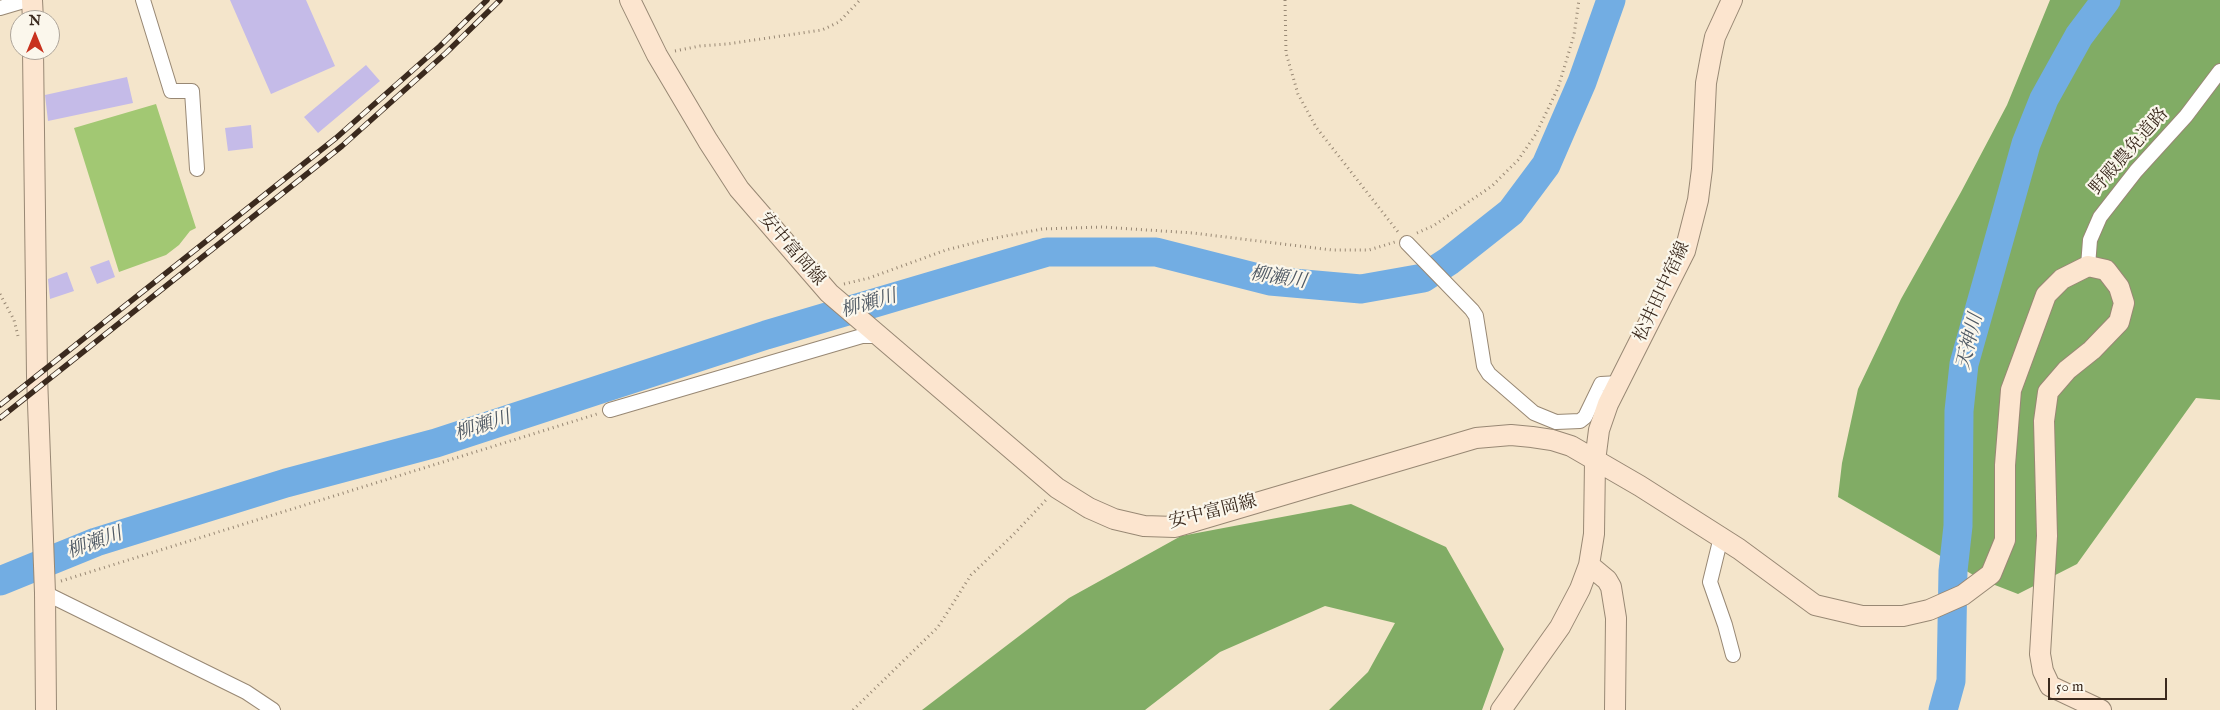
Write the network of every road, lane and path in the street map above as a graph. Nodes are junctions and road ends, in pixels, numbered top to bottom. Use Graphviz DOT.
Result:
graph roads {
  1 [pos="27,0"];
  2 [pos="143,0"];
  3 [pos="630,0"];
  4 [pos="860,0"];
  5 [pos="1285,0"];
  6 [pos="1579,0"];
  7 [pos="1732,0"];
  8 [pos="0,8"];
  9 [pos="657,55"];
  10 [pos="33,60"];
  11 [pos="2220,71"];
  12 [pos="197,169"];
  13 [pos="1405,241"];
  14 [pos="2088,266"];
  15 [pos="826,290"];
  16 [pos="0,294"];
  17 [pos="875,334"];
  18 [pos="18,339"];
  19 [pos="1619,383"];
  20 [pos="610,410"];
  21 [pos="1595,461"];
  22 [pos="1057,488"];
  23 [pos="1721,537"];
  24 [pos="1589,565"];
  25 [pos="45,589"];
  26 [pos="1733,655"];
  27 [pos="46,710"];
  28 [pos="273,710"];
  29 [pos="854,710"];
  30 [pos="1501,710"];
  31 [pos="1615,710"];
  32 [pos="2101,710"];
  1 -- 8 [label="street"];
  2 -- 12 [label="street"];
  3 -- 9 [label="street, 安中富岡線"];
  4 -- 9 [label="path"];
  5 -- 13 [label="path"];
  6 -- 13 [label="path"];
  7 -- 19 [label="street, 松井田中宿線"];
  9 -- 15 [label="street, 安中富岡線"];
  10 -- 25 [label="street"];
  11 -- 14 [label="street, 野殿農免道路"];
  13 -- 15 [label="path"];
  13 -- 19 [label="street"];
  14 -- 23 [label="street, 安中富岡線"];
  14 -- 32 [label="street"];
  15 -- 17 [label="street, 安中富岡線"];
  16 -- 18 [label="path"];
  17 -- 20 [label="street"];
  17 -- 22 [label="street, 安中富岡線"];
  19 -- 21 [label="street, 松井田中宿線"];
  20 -- 25 [label="path"];
  21 -- 22 [label="street, 安中富岡線"];
  21 -- 23 [label="street, 安中富岡線"];
  21 -- 24 [label="street"];
  22 -- 29 [label="path"];
  23 -- 26 [label="street"];
  24 -- 30 [label="street"];
  24 -- 31 [label="street"];
  25 -- 27 [label="street"];
  25 -- 28 [label="street"];
}
